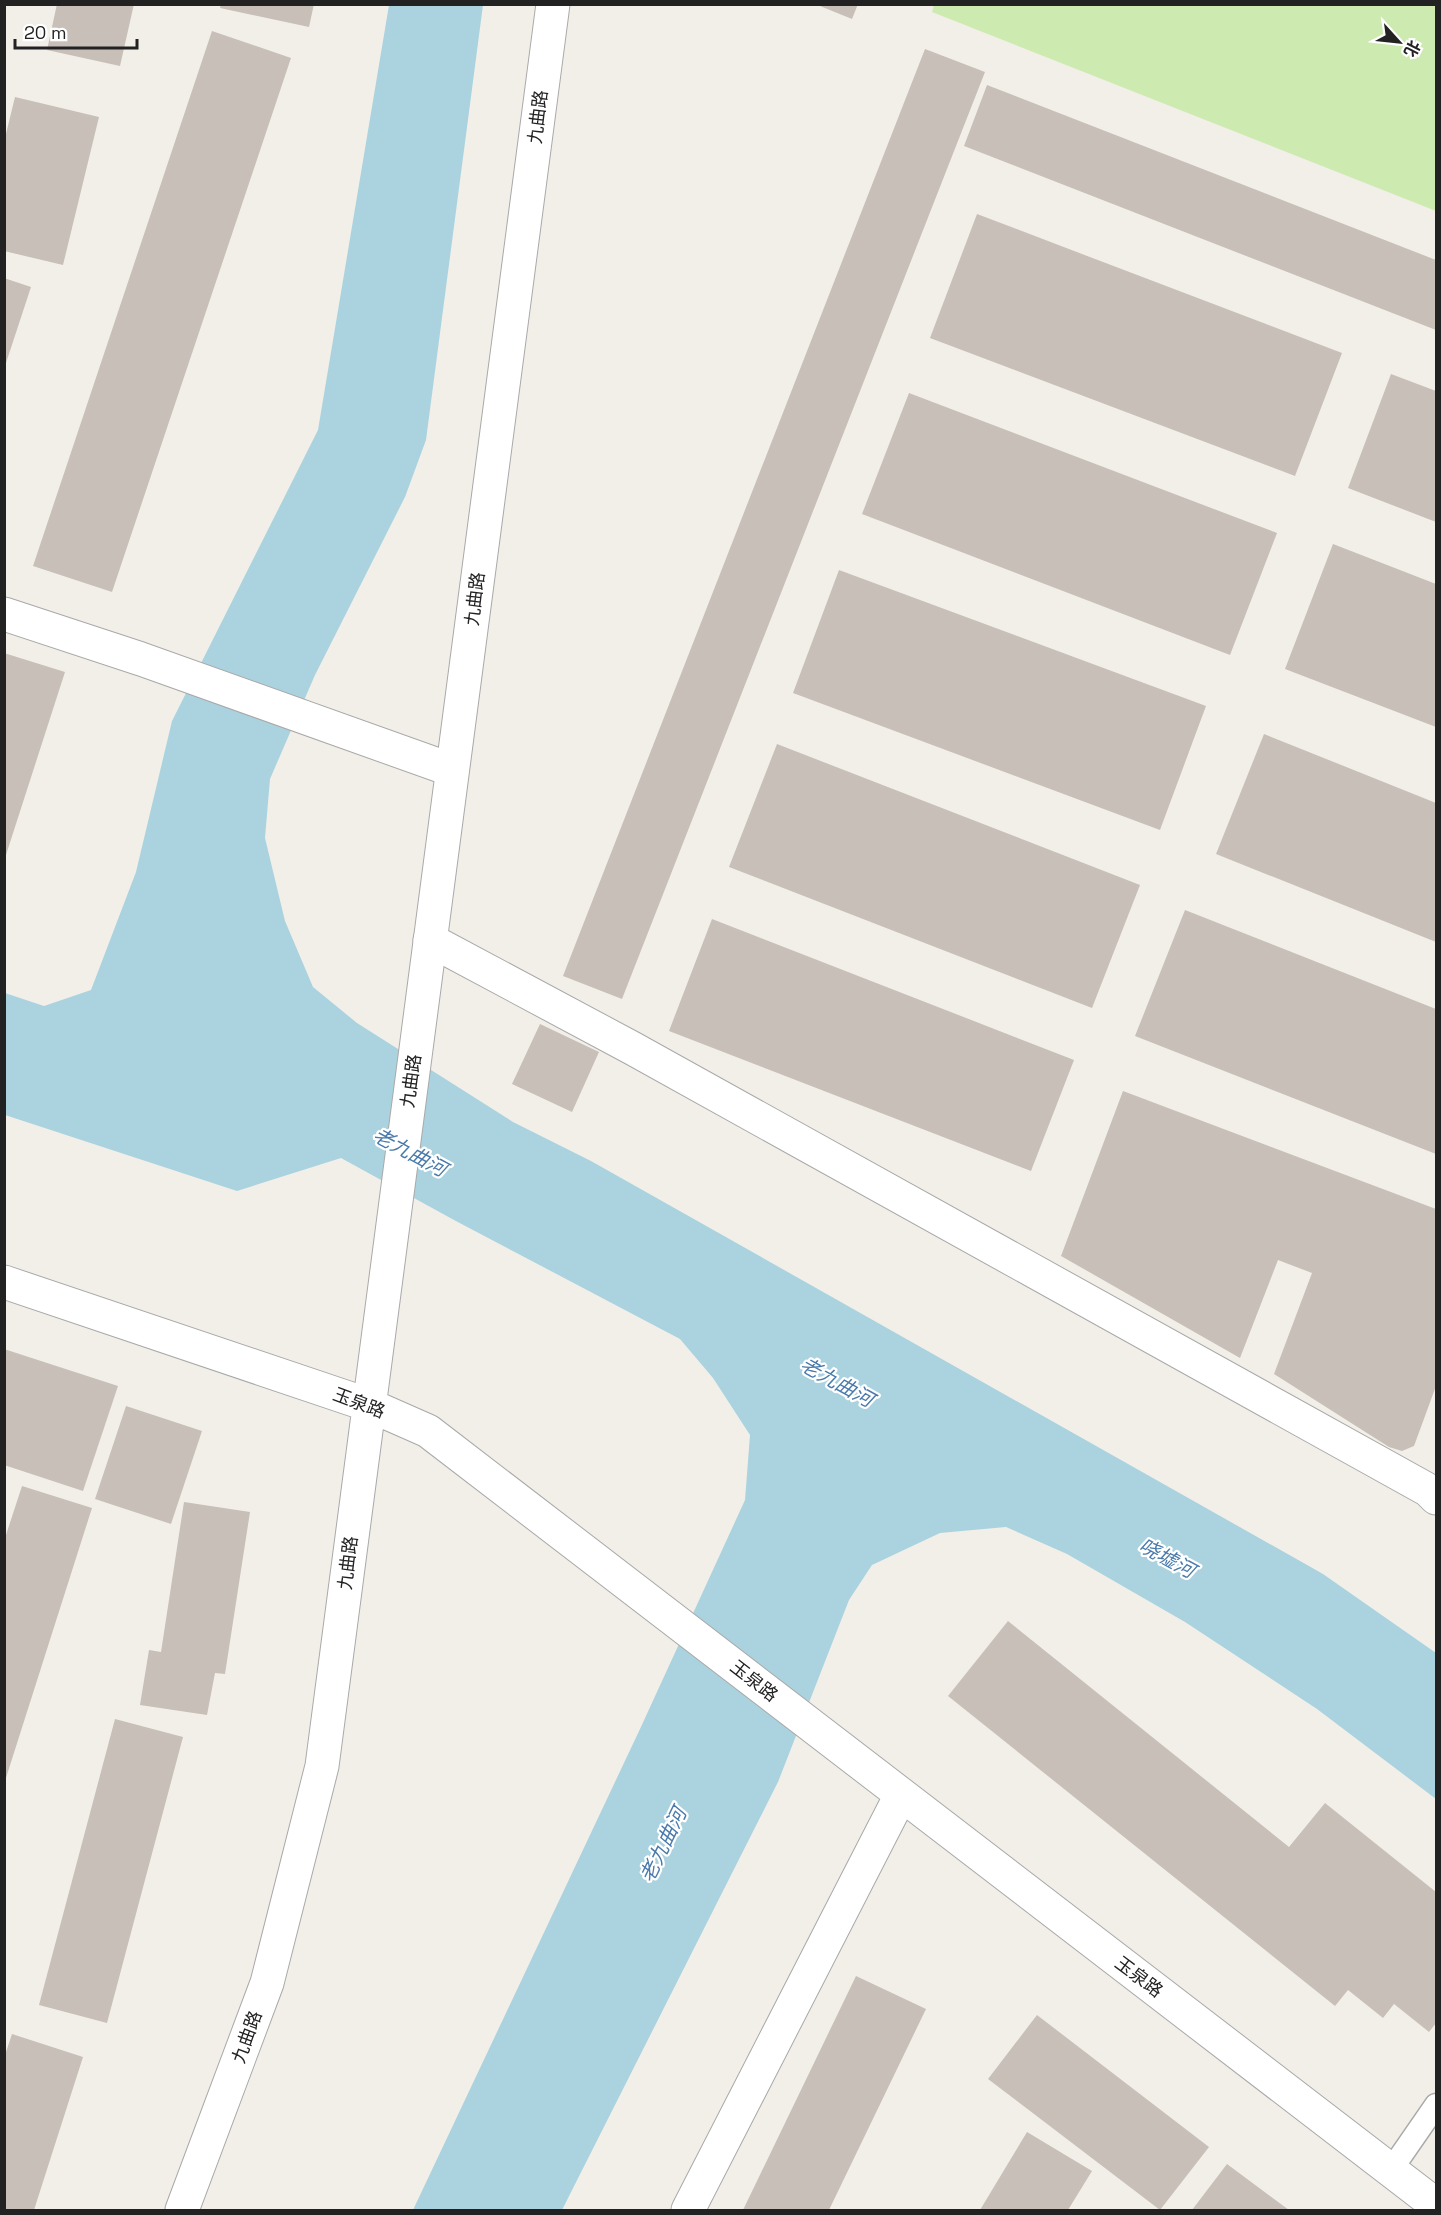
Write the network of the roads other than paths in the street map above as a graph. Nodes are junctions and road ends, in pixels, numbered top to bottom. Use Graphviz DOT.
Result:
graph roads {
  1 [pos="553,4"];
  2 [pos="4,614"];
  3 [pos="452,770"];
  4 [pos="430,940"];
  5 [pos="4,1282"];
  6 [pos="369,1405"];
  7 [pos="1437,1498"];
  8 [pos="902,1795"];
  9 [pos="1437,2105"];
  10 [pos="1391,2170"];
  11 [pos="1437,2205"];
  12 [pos="182,2211"];
  13 [pos="688,2211"];
  1 -- 3 [label="street, 九曲路"];
  2 -- 3 [label="street"];
  3 -- 4 [label="street, 九曲路"];
  4 -- 6 [label="street, 九曲路"];
  4 -- 7 [label="street"];
  5 -- 6 [label="street, 玉泉路"];
  6 -- 8 [label="street, 玉泉路"];
  6 -- 12 [label="street, 九曲路"];
  8 -- 10 [label="street, 玉泉路"];
  8 -- 13 [label="street"];
  9 -- 10 [label="lane"];
  10 -- 11 [label="street, 玉泉路"];
}
